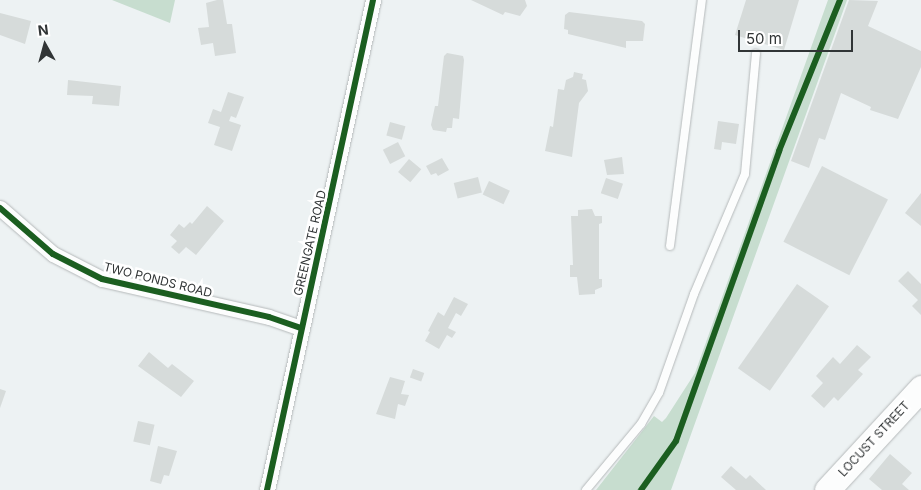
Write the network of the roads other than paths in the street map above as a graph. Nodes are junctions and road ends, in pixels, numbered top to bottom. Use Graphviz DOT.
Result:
graph roads {
  1 [pos="373,0"];
  2 [pos="702,0"];
  3 [pos="756,54"];
  4 [pos="0,208"];
  5 [pos="670,246"];
  6 [pos="301,328"];
  7 [pos="921,388"];
  8 [pos="267,490"];
  9 [pos="586,490"];
  10 [pos="827,490"];
  1 -- 6 [label="street, GREENGATE ROAD"];
  2 -- 5 [label="lane"];
  3 -- 9 [label="lane"];
  4 -- 6 [label="street, TWO PONDS ROAD"];
  6 -- 8 [label="street, GREENGATE ROAD"];
  7 -- 10 [label="highway, LOCUST STREET"];
}
